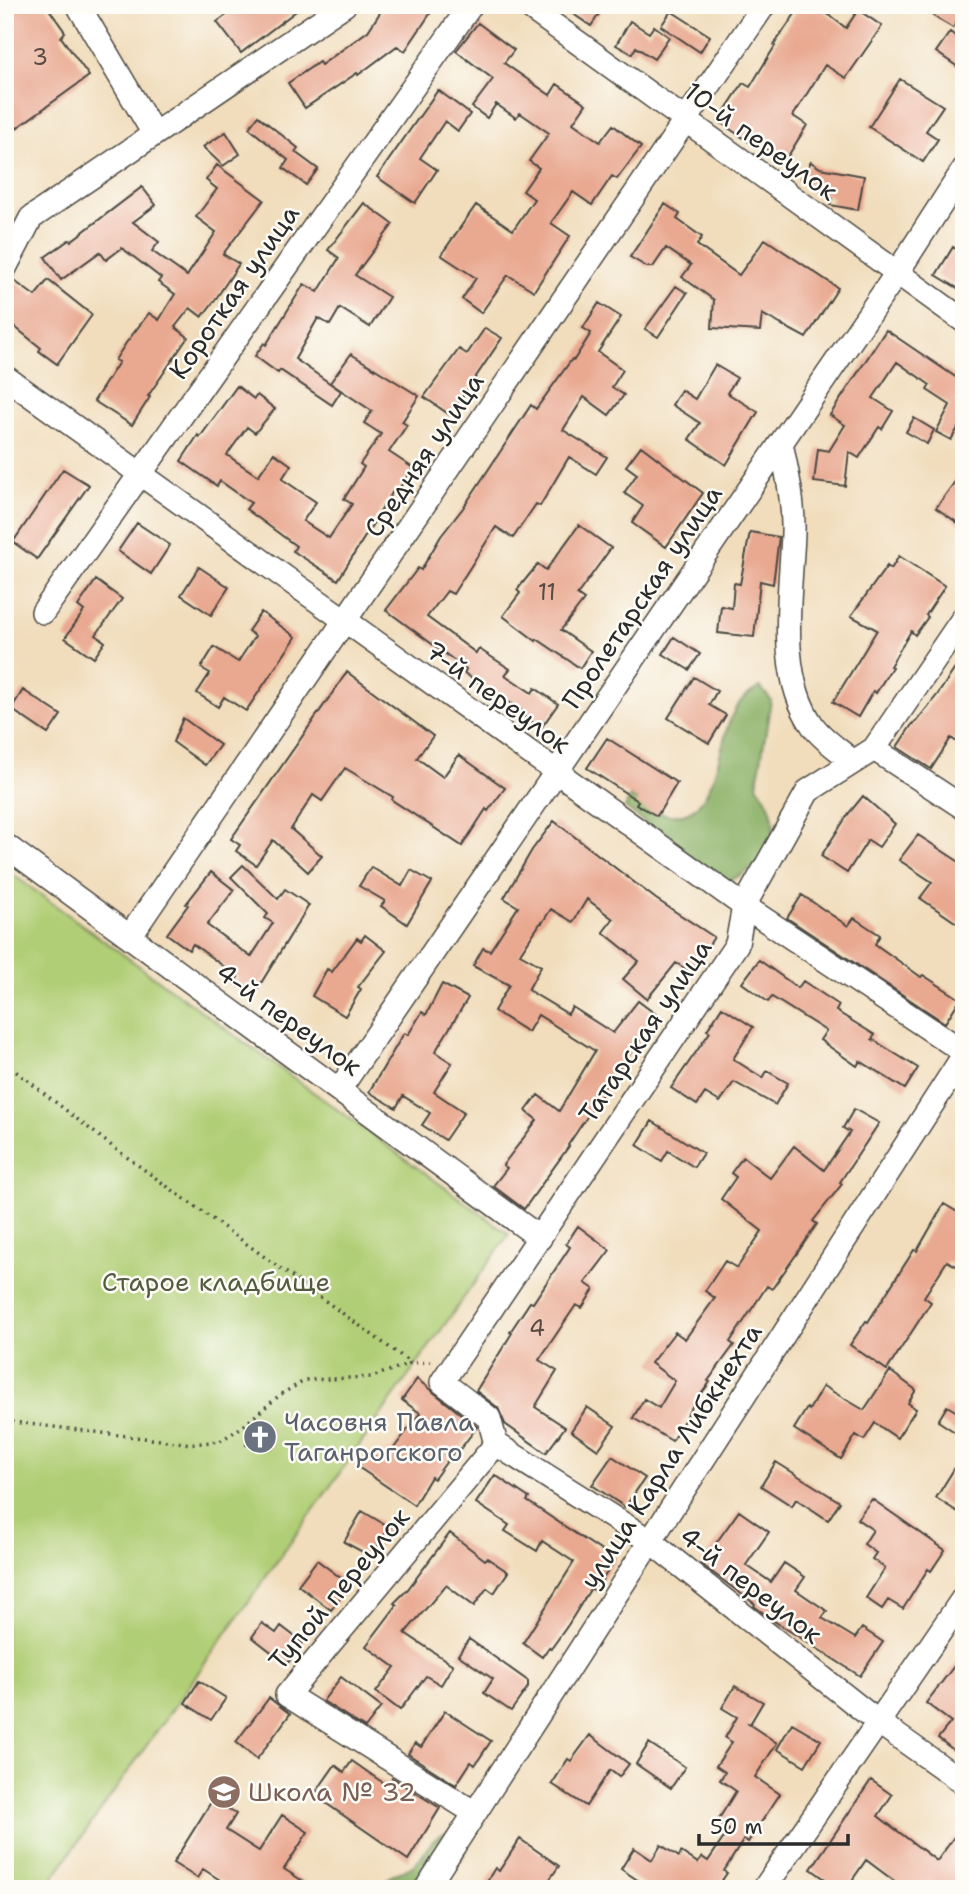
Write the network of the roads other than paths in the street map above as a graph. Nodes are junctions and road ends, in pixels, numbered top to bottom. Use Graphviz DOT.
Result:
graph roads {
  1 [pos="78,5"];
  2 [pos="344,5"];
  3 [pos="471,5"];
  4 [pos="526,5"];
  5 [pos="764,5"];
  6 [pos="686,121"];
  7 [pos="154,134"];
  8 [pos="964,169"];
  9 [pos="5,268"];
  10 [pos="897,273"];
  11 [pos="964,321"];
  12 [pos="5,377"];
  13 [pos="781,443"];
  14 [pos="140,474"];
  15 [pos="43,612"];
  16 [pos="964,617"];
  17 [pos="345,621"];
  18 [pos="874,749"];
  19 [pos="853,762"];
  20 [pos="556,773"];
  21 [pos="964,808"];
  22 [pos="5,845"];
  23 [pos="744,906"];
  24 [pos="130,936"];
  25 [pos="964,1054"];
  26 [pos="339,1090"];
  27 [pos="540,1238"];
  28 [pos="496,1444"];
  29 [pos="650,1541"];
  30 [pos="964,1597"];
  31 [pos="878,1722"];
  32 [pos="964,1783"];
  33 [pos="475,1813"];
  34 [pos="426,1889"];
  35 [pos="764,1889"];
  1 -- 7 [label="street"];
  2 -- 7 [label="street"];
  3 -- 14 [label="street, Короткая улица"];
  4 -- 6 [label="street, 10-й переулок"];
  5 -- 6 [label="street, Средняя улица"];
  6 -- 10 [label="street, 10-й переулок"];
  6 -- 17 [label="street, Средняя улица"];
  7 -- 9 [label="street"];
  8 -- 10 [label="street, Пролетарская улица"];
  10 -- 11 [label="street, 10-й переулок"];
  10 -- 13 [label="street, Пролетарская улица"];
  12 -- 14 [label="street, 7-й переулок"];
  13 -- 19 [label="street"];
  13 -- 20 [label="street, Пролетарская улица"];
  14 -- 15 [label="street, Короткая улица"];
  14 -- 17 [label="street, 7-й переулок"];
  16 -- 18 [label="street, Татарская улица"];
  17 -- 20 [label="street, 7-й переулок"];
  17 -- 24 [label="street, Средняя улица"];
  18 -- 19 [label="street, Татарская улица"];
  18 -- 21 [label="street"];
  19 -- 23 [label="street, Татарская улица"];
  20 -- 23 [label="street, 7-й переулок"];
  20 -- 26 [label="street, Пролетарская улица"];
  22 -- 24 [label="street, 4-й переулок"];
  23 -- 25 [label="street, 7-й переулок"];
  23 -- 27 [label="street, Татарская улица"];
  24 -- 26 [label="street, 4-й переулок"];
  25 -- 29 [label="street, улица Карла Либкнехта"];
  26 -- 27 [label="street, 4-й переулок"];
  27 -- 28 [label="street, Татарская улица"];
  28 -- 29 [label="street, 4-й переулок"];
  28 -- 33 [label="street, Тупой переулок"];
  29 -- 31 [label="street, 4-й переулок"];
  29 -- 33 [label="street, улица Карла Либкнехта"];
  30 -- 31 [label="street"];
  31 -- 32 [label="street, 4-й переулок"];
  31 -- 35 [label="street"];
  33 -- 34 [label="street, улица Карла Либкнехта"];
}
